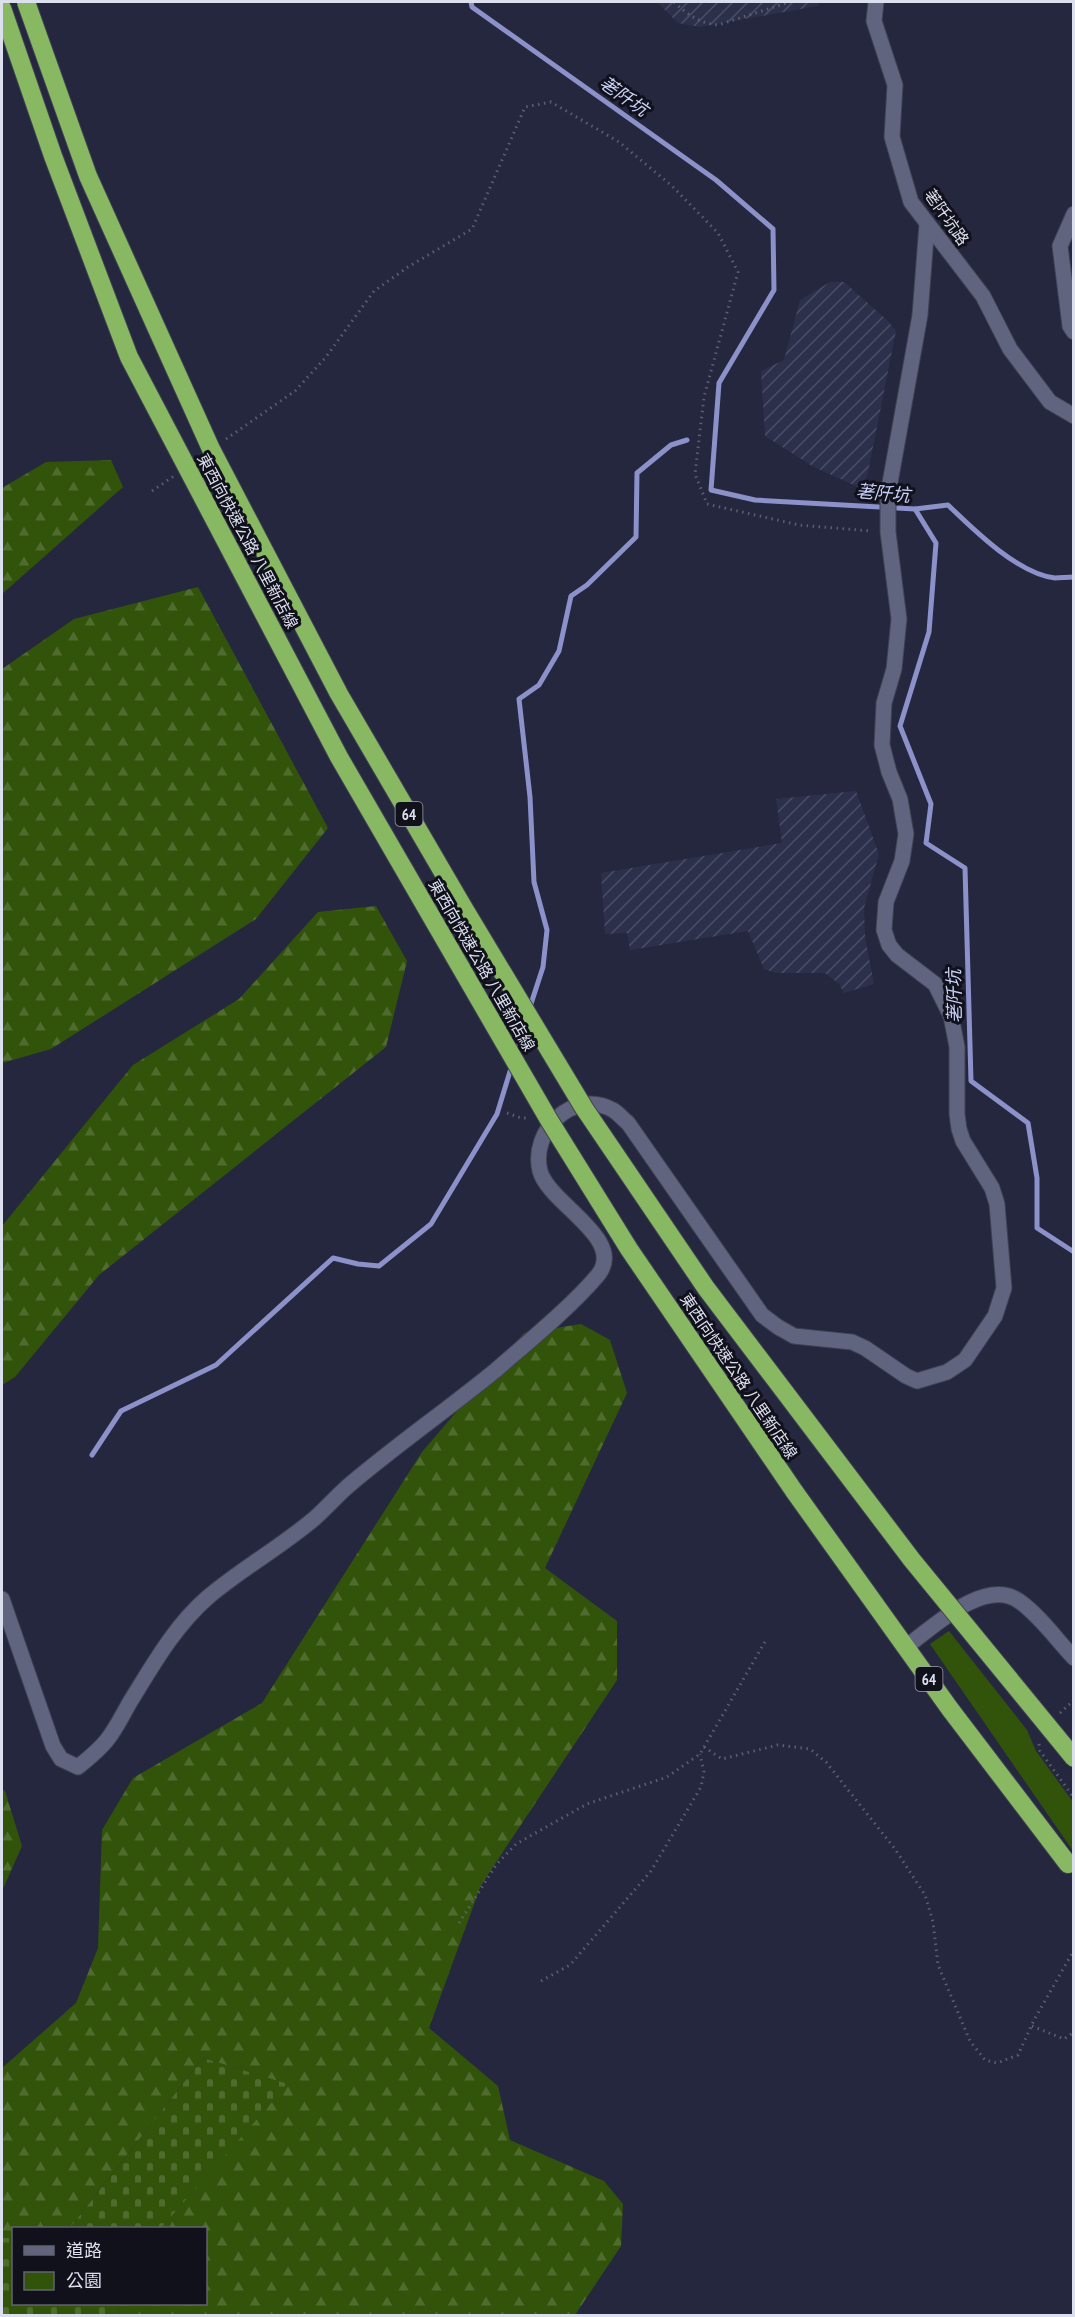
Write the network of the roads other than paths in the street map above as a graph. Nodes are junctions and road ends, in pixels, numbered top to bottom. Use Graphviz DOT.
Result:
graph roads {
  1 [pos="26,2"];
  2 [pos="876,2"];
  3 [pos="2,8"];
  4 [pos="1074,214"];
  5 [pos="927,224"];
  6 [pos="1074,332"];
  7 [pos="1074,416"];
  8 [pos="2,1599"];
  9 [pos="906,1647"];
  10 [pos="1074,1658"];
  11 [pos="1074,1758"];
  12 [pos="1068,1864"];
  1 -- 11 [label="highway, 東西向快速公路 八里新店線 / 64, bridge"];
  2 -- 5 [label="street, 荖阡坑路"];
  3 -- 9 [label="highway, 東西向快速公路 八里新店線 / 64, bridge"];
  4 -- 6 [label="street"];
  5 -- 7 [label="street, 荖阡坑路"];
  5 -- 8 [label="street"];
  9 -- 10 [label="street"];
  9 -- 12 [label="highway, 東西向快速公路 八里新店線 / 64"];
}
